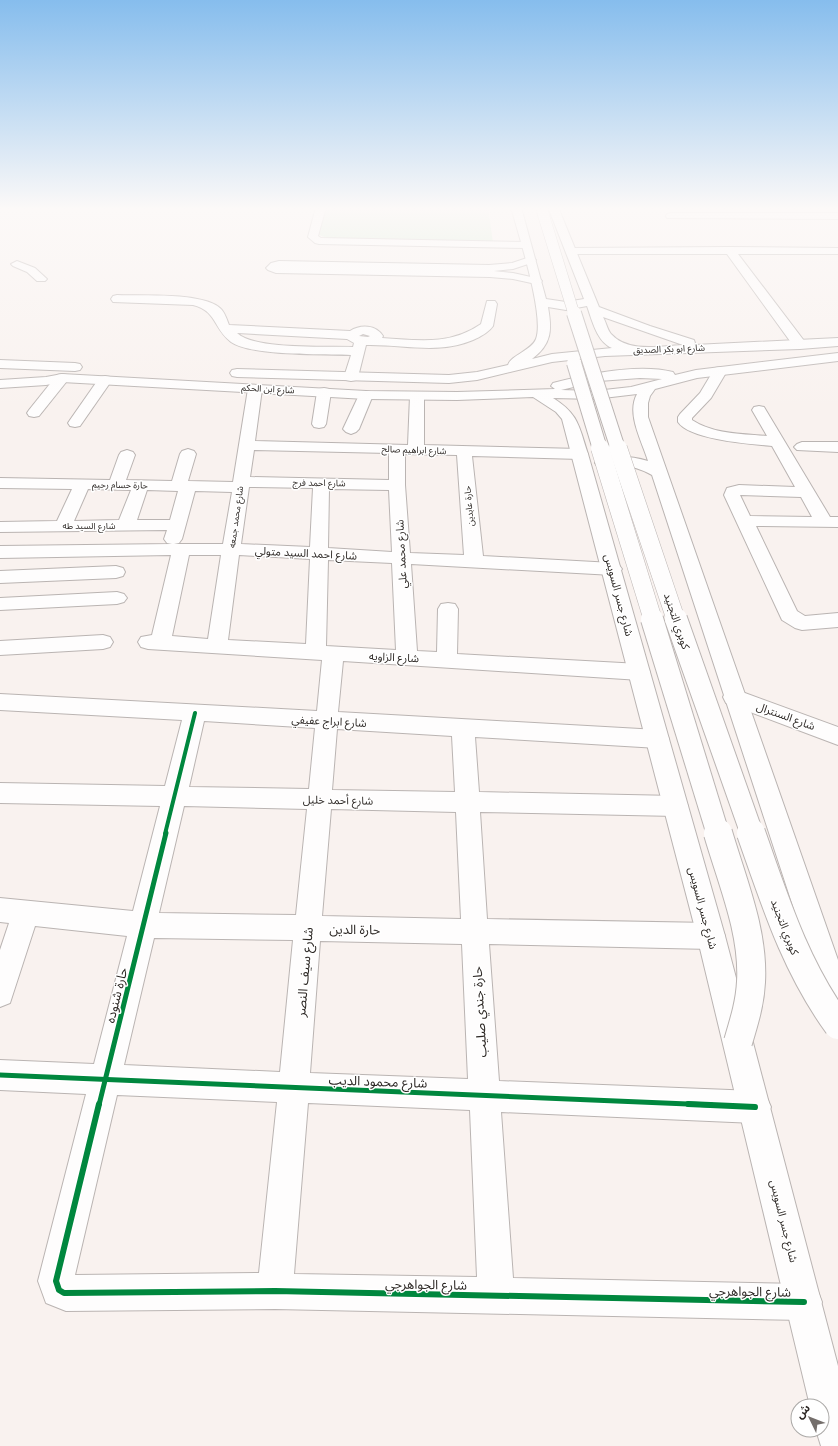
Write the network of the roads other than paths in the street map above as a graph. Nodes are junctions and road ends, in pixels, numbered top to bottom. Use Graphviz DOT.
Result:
graph roads {
  1 [pos="35,274"];
  2 [pos="493,274"];
  3 [pos="534,274"];
  4 [pos="547,274"];
  5 [pos="561,274"];
  6 [pos="581,274"];
  7 [pos="747,274"];
  8 [pos="41,280"];
  9 [pos="536,281"];
  10 [pos="117,299"];
  11 [pos="542,301"];
  12 [pos="491,304"];
  13 [pos="592,305"];
  14 [pos="226,329"];
  15 [pos="361,342"];
  16 [pos="838,342"];
  17 [pos="800,345"];
  18 [pos="706,348"];
  19 [pos="633,351"];
  20 [pos="838,357"];
  21 [pos="0,358"];
  22 [pos="0,364"];
  23 [pos="16,364"];
  24 [pos="135,369"];
  25 [pos="502,369"];
  26 [pos="720,371"];
  27 [pos="223,372"];
  28 [pos="0,374"];
  29 [pos="683,376"];
  30 [pos="351,377"];
  31 [pos="62,378"];
  32 [pos="105,380"];
  33 [pos="0,384"];
  34 [pos="651,385"];
  35 [pos="255,389"];
  36 [pos="324,392"];
  37 [pos="536,393"];
  38 [pos="366,395"];
  39 [pos="417,396"];
  40 [pos="759,410"];
  41 [pos="34,413"];
  42 [pos="75,424"];
  43 [pos="319,424"];
  44 [pos="351,429"];
  45 [pos="778,442"];
  46 [pos="248,445"];
  47 [pos="802,447"];
  48 [pos="838,447"];
  49 [pos="397,449"];
  50 [pos="416,450"];
  51 [pos="464,451"];
  52 [pos="580,454"];
  53 [pos="127,455"];
  54 [pos="181,455"];
  55 [pos="659,472"];
  56 [pos="586,475"];
  57 [pos="0,483"];
  58 [pos="321,483"];
  59 [pos="241,484"];
  60 [pos="82,485"];
  61 [pos="116,485"];
  62 [pos="140,485"];
  63 [pos="397,485"];
  64 [pos="178,486"];
  65 [pos="806,492"];
  66 [pos="745,521"];
  67 [pos="831,522"];
  68 [pos="177,525"];
  69 [pos="63,526"];
  70 [pos="126,526"];
  71 [pos="0,527"];
  72 [pos="176,549"];
  73 [pos="232,549"];
  74 [pos="0,552"];
  75 [pos="319,553"];
  76 [pos="401,558"];
  77 [pos="474,562"];
  78 [pos="612,569"];
  79 [pos="116,572"];
  80 [pos="0,577"];
  81 [pos="117,598"];
  82 [pos="0,604"];
  83 [pos="448,609"];
  84 [pos="838,620"];
  85 [pos="103,642"];
  86 [pos="217,646"];
  87 [pos="0,648"];
  88 [pos="325,652"];
  89 [pos="407,658"];
  90 [pos="447,660"];
  91 [pos="640,672"];
  92 [pos="734,697"];
  93 [pos="0,702"];
  94 [pos="195,713"];
  95 [pos="328,720"];
  96 [pos="463,728"];
  97 [pos="838,736"];
  98 [pos="658,739"];
  99 [pos="0,793"];
  100 [pos="175,797"];
  101 [pos="320,799"];
  102 [pos="467,802"];
  103 [pos="676,806"];
  104 [pos="13,911"];
  105 [pos="144,925"];
  106 [pos="308,928"];
  107 [pos="474,932"];
  108 [pos="711,936"];
  109 [pos="0,992"];
  110 [pos="838,1001"];
  111 [pos="838,1025"];
  112 [pos="738,1042"];
  113 [pos="0,1074"];
  114 [pos="105,1079"];
  115 [pos="294,1087"];
  116 [pos="484,1095"];
  117 [pos="755,1107"];
  118 [pos="56,1281"];
  119 [pos="275,1291"];
  120 [pos="496,1296"];
  121 [pos="804,1302"];
  122 [pos="838,1440"];
  1 -- 8 [label="street"];
  2 -- 9 [label="street"];
  3 -- 9 [label="street"];
  4 -- 112 [label="street, كوبري التجنيد, bridge"];
  5 -- 111 [label="street, كوبري التجنيد, bridge"];
  6 -- 13 [label="street"];
  7 -- 17 [label="street"];
  9 -- 11 [label="street"];
  10 -- 14 [label="street"];
  11 -- 13 [label="street"];
  11 -- 25 [label="street"];
  12 -- 15 [label="street"];
  13 -- 18 [label="street"];
  13 -- 19 [label="street"];
  14 -- 15 [label="street"];
  14 -- 15 [label="street"];
  15 -- 30 [label="street"];
  16 -- 17 [label="street, شارع ابو بكر الصديق"];
  17 -- 18 [label="street, شارع ابو بكر الصديق"];
  18 -- 19 [label="street, شارع ابو بكر الصديق"];
  19 -- 25 [label="street, شارع ابو بكر الصديق"];
  20 -- 26 [label="street"];
  21 -- 23 [label="street"];
  22 -- 23 [label="street"];
  23 -- 24 [label="street"];
  25 -- 30 [label="street, شارع ابن الحكم"];
  26 -- 29 [label="street"];
  26 -- 45 [label="street"];
  27 -- 30 [label="street, شارع ابن الحكم"];
  28 -- 31 [label="street"];
  29 -- 34 [label="street"];
  29 -- 37 [label="street"];
  31 -- 32 [label="street, شارع ابن الحكم"];
  31 -- 33 [label="street, شارع ابن الحكم"];
  31 -- 41 [label="street"];
  32 -- 35 [label="street, شارع ابن الحكم"];
  32 -- 42 [label="street"];
  34 -- 37 [label="street"];
  34 -- 55 [label="street"];
  35 -- 36 [label="street, شارع ابن الحكم"];
  35 -- 46 [label="street, شارع محمد جمعه"];
  36 -- 38 [label="street, شارع ابن الحكم"];
  36 -- 43 [label="street"];
  37 -- 39 [label="street, شارع ابن الحكم"];
  37 -- 52 [label="street, شارع جسر السويس"];
  38 -- 39 [label="street, شارع ابن الحكم"];
  38 -- 44 [label="street"];
  39 -- 50 [label="street"];
  40 -- 45 [label="street"];
  45 -- 65 [label="street"];
  46 -- 49 [label="street, شارع ابراهيم صالح"];
  46 -- 59 [label="street, شارع محمد جمعه"];
  47 -- 48 [label="street"];
  49 -- 50 [label="street, شارع ابراهيم صالح"];
  49 -- 63 [label="street, شارع محمد علي"];
  50 -- 51 [label="street, شارع ابراهيم صالح"];
  51 -- 52 [label="street, شارع ابراهيم صالح"];
  51 -- 77 [label="street, حارة عابدين"];
  52 -- 56 [label="street, شارع جسر السويس"];
  53 -- 61 [label="street"];
  54 -- 64 [label="street"];
  55 -- 56 [label="street"];
  55 -- 92 [label="street"];
  56 -- 78 [label="street, شارع جسر السويس"];
  57 -- 60 [label="street, حارة حسام رحيم"];
  58 -- 59 [label="street, شارع احمد فرج"];
  58 -- 63 [label="street, شارع احمد فرج"];
  58 -- 75 [label="street, شارع سيف النصر"];
  59 -- 64 [label="street, حارة حسام رحيم"];
  59 -- 73 [label="street, شارع محمد جمعه"];
  60 -- 61 [label="street, حارة حسام رحيم"];
  60 -- 69 [label="street"];
  61 -- 62 [label="street, حارة حسام رحيم"];
  62 -- 64 [label="street, حارة حسام رحيم"];
  62 -- 70 [label="street"];
  63 -- 76 [label="street, شارع محمد علي"];
  64 -- 68 [label="street"];
  65 -- 66 [label="street"];
  65 -- 67 [label="street"];
  66 -- 67 [label="street"];
  66 -- 84 [label="street"];
  68 -- 70 [label="street, شارع السيد طه"];
  68 -- 72 [label="street"];
  69 -- 70 [label="street, شارع السيد طه"];
  69 -- 71 [label="street, شارع السيد طه"];
  72 -- 73 [label="street, شارع احمد السيد متولي"];
  72 -- 74 [label="street, شارع احمد السيد متولي"];
  72 -- 86 [label="street, شارع الزاويه"];
  73 -- 75 [label="street, شارع احمد السيد متولي"];
  73 -- 86 [label="street, شارع محمد جمعه"];
  75 -- 76 [label="street, شارع احمد السيد متولي"];
  75 -- 88 [label="street, شارع سيف النصر"];
  76 -- 77 [label="street, شارع احمد السيد متولي"];
  76 -- 89 [label="street, شارع محمد علي"];
  77 -- 78 [label="street, شارع احمد السيد متولي"];
  78 -- 91 [label="street, شارع جسر السويس"];
  79 -- 80 [label="street"];
  81 -- 82 [label="street"];
  83 -- 90 [label="street"];
  85 -- 87 [label="street"];
  86 -- 88 [label="street, شارع الزاويه"];
  88 -- 89 [label="street, شارع الزاويه"];
  88 -- 95 [label="street, شارع سيف النصر"];
  89 -- 90 [label="street, شارع الزاويه"];
  90 -- 91 [label="street, شارع الزاويه"];
  91 -- 98 [label="street, شارع جسر السويس"];
  92 -- 97 [label="street, شارع السنترال"];
  92 -- 110 [label="street"];
  93 -- 94 [label="street, شارع ابراج عفيفي"];
  94 -- 95 [label="street, شارع ابراج عفيفي"];
  94 -- 100 [label="street, حارة شنوده"];
  95 -- 96 [label="street, شارع ابراج عفيفي"];
  95 -- 101 [label="street, شارع سيف النصر"];
  96 -- 98 [label="street, شارع ابراج عفيفي"];
  96 -- 102 [label="street, حارة جندي صليب"];
  98 -- 103 [label="street, شارع جسر السويس"];
  99 -- 100 [label="street, شارع أحمد خليل"];
  100 -- 101 [label="street, شارع أحمد خليل"];
  100 -- 105 [label="street, حارة شنوده"];
  101 -- 102 [label="street, شارع أحمد خليل"];
  101 -- 106 [label="street, شارع سيف النصر"];
  102 -- 103 [label="street, شارع أحمد خليل"];
  102 -- 107 [label="street, حارة جندي صليب"];
  103 -- 108 [label="street, شارع جسر السويس"];
  104 -- 105 [label="street, حارة الدين"];
  104 -- 109 [label="street"];
  105 -- 106 [label="street, حارة الدين"];
  105 -- 114 [label="street, حارة شنوده"];
  106 -- 107 [label="street, حارة الدين"];
  106 -- 115 [label="street, شارع سيف النصر"];
  107 -- 108 [label="street, حارة الدين"];
  107 -- 116 [label="street, حارة جندي صليب"];
  108 -- 112 [label="street, شارع جسر السويس"];
  112 -- 117 [label="street, شارع جسر السويس"];
  113 -- 114 [label="street, شارع محمود الديب"];
  114 -- 115 [label="street, شارع محمود الديب"];
  114 -- 118 [label="street, حارة شنوده"];
  115 -- 116 [label="street, شارع محمود الديب"];
  115 -- 119 [label="street, شارع سيف النصر"];
  116 -- 117 [label="street, شارع محمود الديب"];
  116 -- 120 [label="street, حارة جندي صليب"];
  117 -- 121 [label="street, شارع جسر السويس"];
  118 -- 119 [label="street, شارع الجواهرجي"];
  119 -- 120 [label="street, شارع الجواهرجي"];
  120 -- 121 [label="street, شارع الجواهرجي"];
  121 -- 122 [label="street, شارع جسر السويس"];
}
